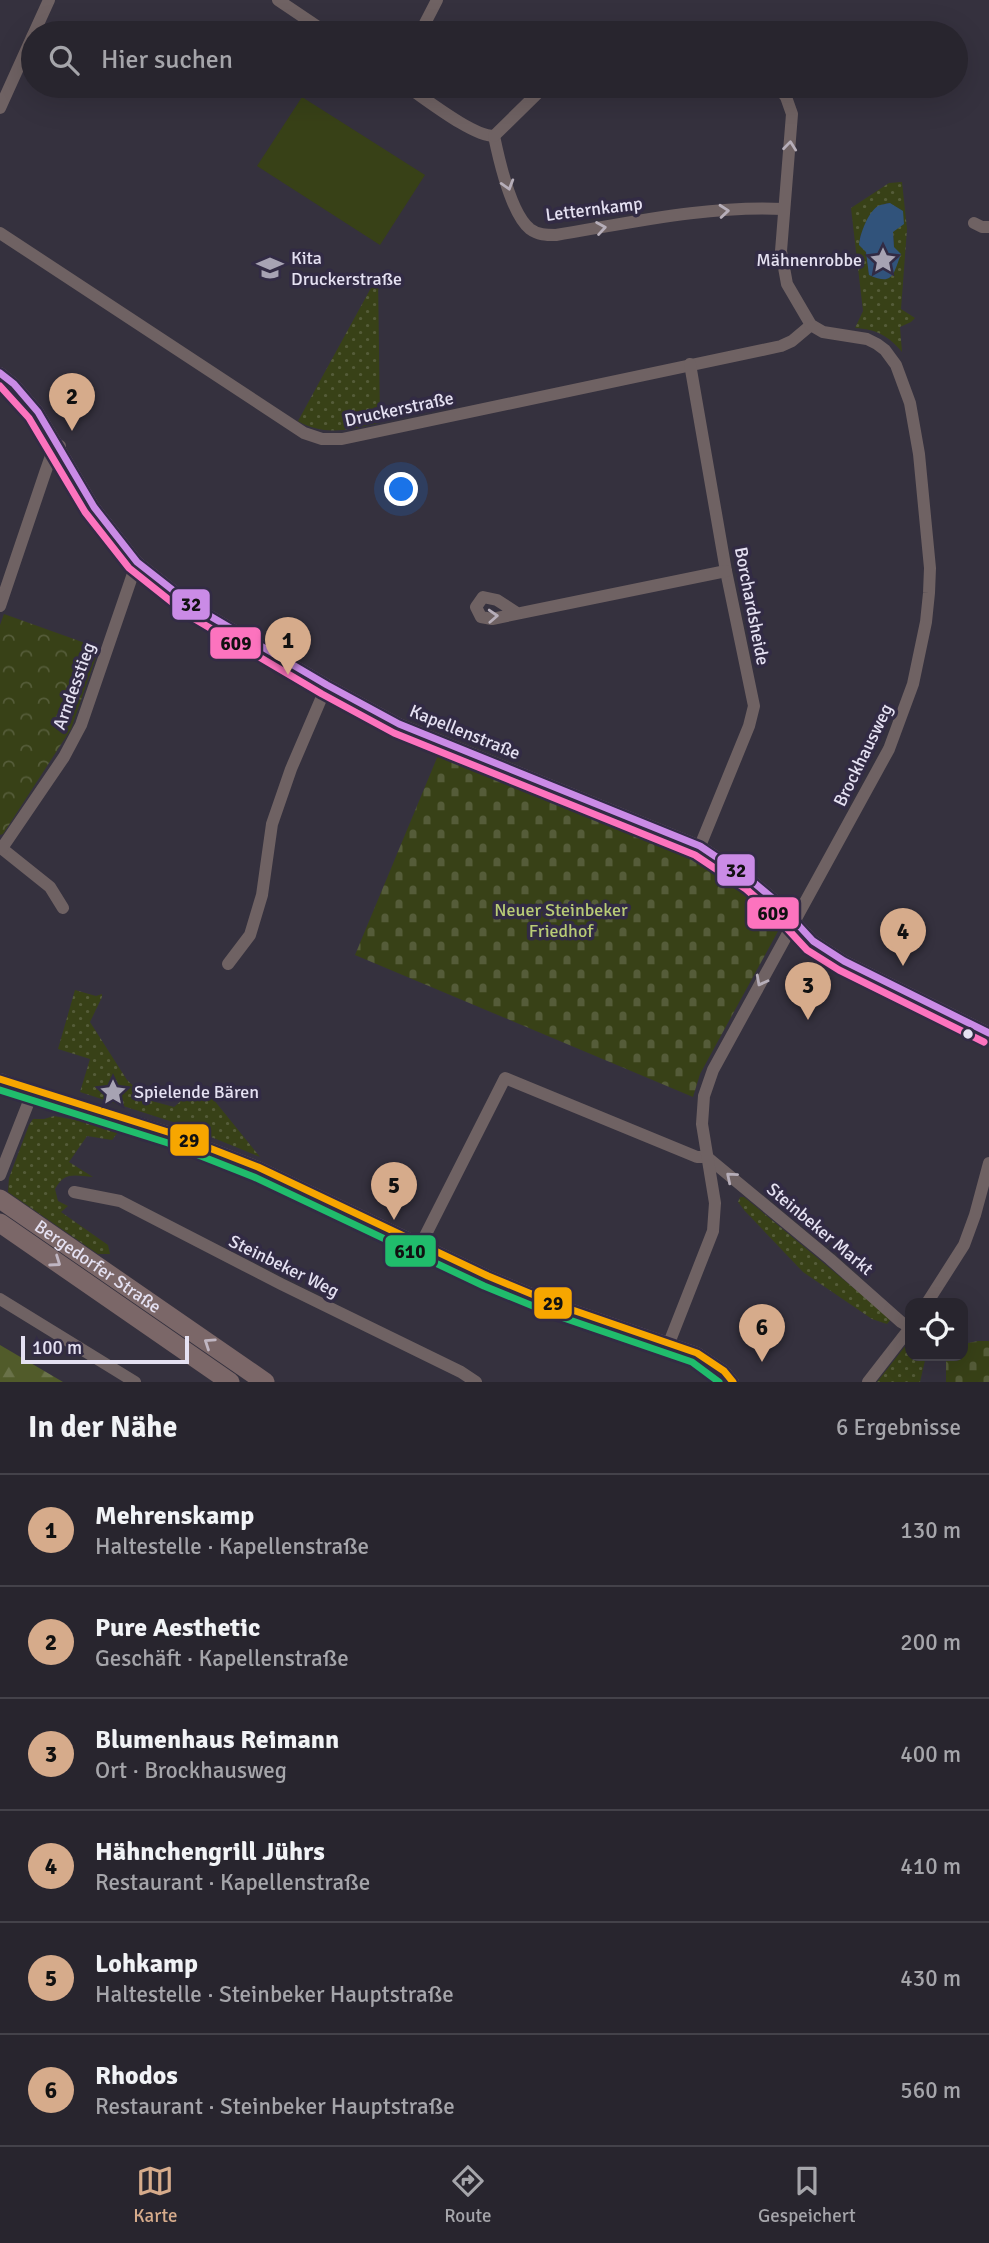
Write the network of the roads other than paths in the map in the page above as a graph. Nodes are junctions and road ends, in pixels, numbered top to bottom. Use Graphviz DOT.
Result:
graph roads {
  1 [pos="49,0"];
  2 [pos="278,0"];
  3 [pos="437,0"];
  4 [pos="40,21"];
  5 [pos="309,21"];
  6 [pos="426,21"];
  7 [pos="21,62"];
  8 [pos="424,98"];
  9 [pos="533,98"];
  10 [pos="786,98"];
  11 [pos="0,108"];
  12 [pos="494,136"];
  13 [pos="784,209"];
  14 [pos="974,223"];
  15 [pos="989,227"];
  16 [pos="0,233"];
  17 [pos="811,325"];
  18 [pos="690,364"];
  19 [pos="0,373"];
  20 [pos="60,446"];
  21 [pos="137,562"];
  22 [pos="726,571"];
  23 [pos="0,606"];
  24 [pos="517,613"];
  25 [pos="327,685"];
  26 [pos="700,846"];
  27 [pos="1,848"];
  28 [pos="63,908"];
  29 [pos="793,921"];
  30 [pos="228,964"];
  31 [pos="989,1033"];
  32 [pos="0,1079"];
  33 [pos="33,1091"];
  34 [pos="707,1157"];
  35 [pos="989,1163"];
  36 [pos="0,1175"];
  37 [pos="74,1192"];
  38 [pos="0,1199"];
  39 [pos="0,1223"];
  40 [pos="421,1244"];
  41 [pos="930,1298"];
  42 [pos="0,1299"];
  43 [pos="905,1324"];
  44 [pos="905,1334"];
  45 [pos="669,1343"];
  46 [pos="135,1382"];
  47 [pos="230,1382"];
  48 [pos="265,1382"];
  49 [pos="476,1382"];
  50 [pos="733,1382"];
  51 [pos="868,1382"];
  1 -- 4 [label="street"];
  2 -- 5 [label="street"];
  3 -- 6 [label="street"];
  7 -- 11 [label="street"];
  8 -- 12 [label="street"];
  9 -- 12 [label="street"];
  13 -- 10 [label="street, one-way"];
  12 -- 13 [label="street, Letternkamp, one-way"];
  13 -- 17 [label="street"];
  14 -- 15 [label="street"];
  16 -- 18 [label="street, Druckerstraße"];
  17 -- 18 [label="street, Druckerstraße"];
  17 -- 29 [label="street, Brockhausweg"];
  18 -- 22 [label="street, Borchardsheide"];
  19 -- 20 [label="street, Kapellenstraße"];
  20 -- 21 [label="street, Kapellenstraße"];
  20 -- 23 [label="street"];
  21 -- 25 [label="street, Kapellenstraße"];
  21 -- 27 [label="street, Arndesstieg"];
  22 -- 24 [label="street"];
  22 -- 26 [label="street, Borchardsheide"];
  25 -- 26 [label="street, Kapellenstraße"];
  25 -- 30 [label="street"];
  26 -- 29 [label="street, Kapellenstraße"];
  27 -- 28 [label="street"];
  29 -- 31 [label="street, Kapellenstraße"];
  29 -- 34 [label="street, Brockhausweg, one-way"];
  32 -- 33 [label="street"];
  33 -- 36 [label="street"];
  33 -- 40 [label="street"];
  34 -- 40 [label="street"];
  43 -- 34 [label="street, Steinbeker Markt, one-way"];
  34 -- 45 [label="street, Brockhausweg"];
  35 -- 41 [label="street"];
  37 -- 49 [label="street, Steinbeker Weg"];
  48 -- 38 [label="highway, Bergedorfer Straße, one-way"];
  39 -- 47 [label="highway, Bergedorfer Straße, one-way"];
  40 -- 45 [label="street"];
  42 -- 46 [label="street"];
  44 -- 51 [label="street"];
  45 -- 50 [label="street"];
}
